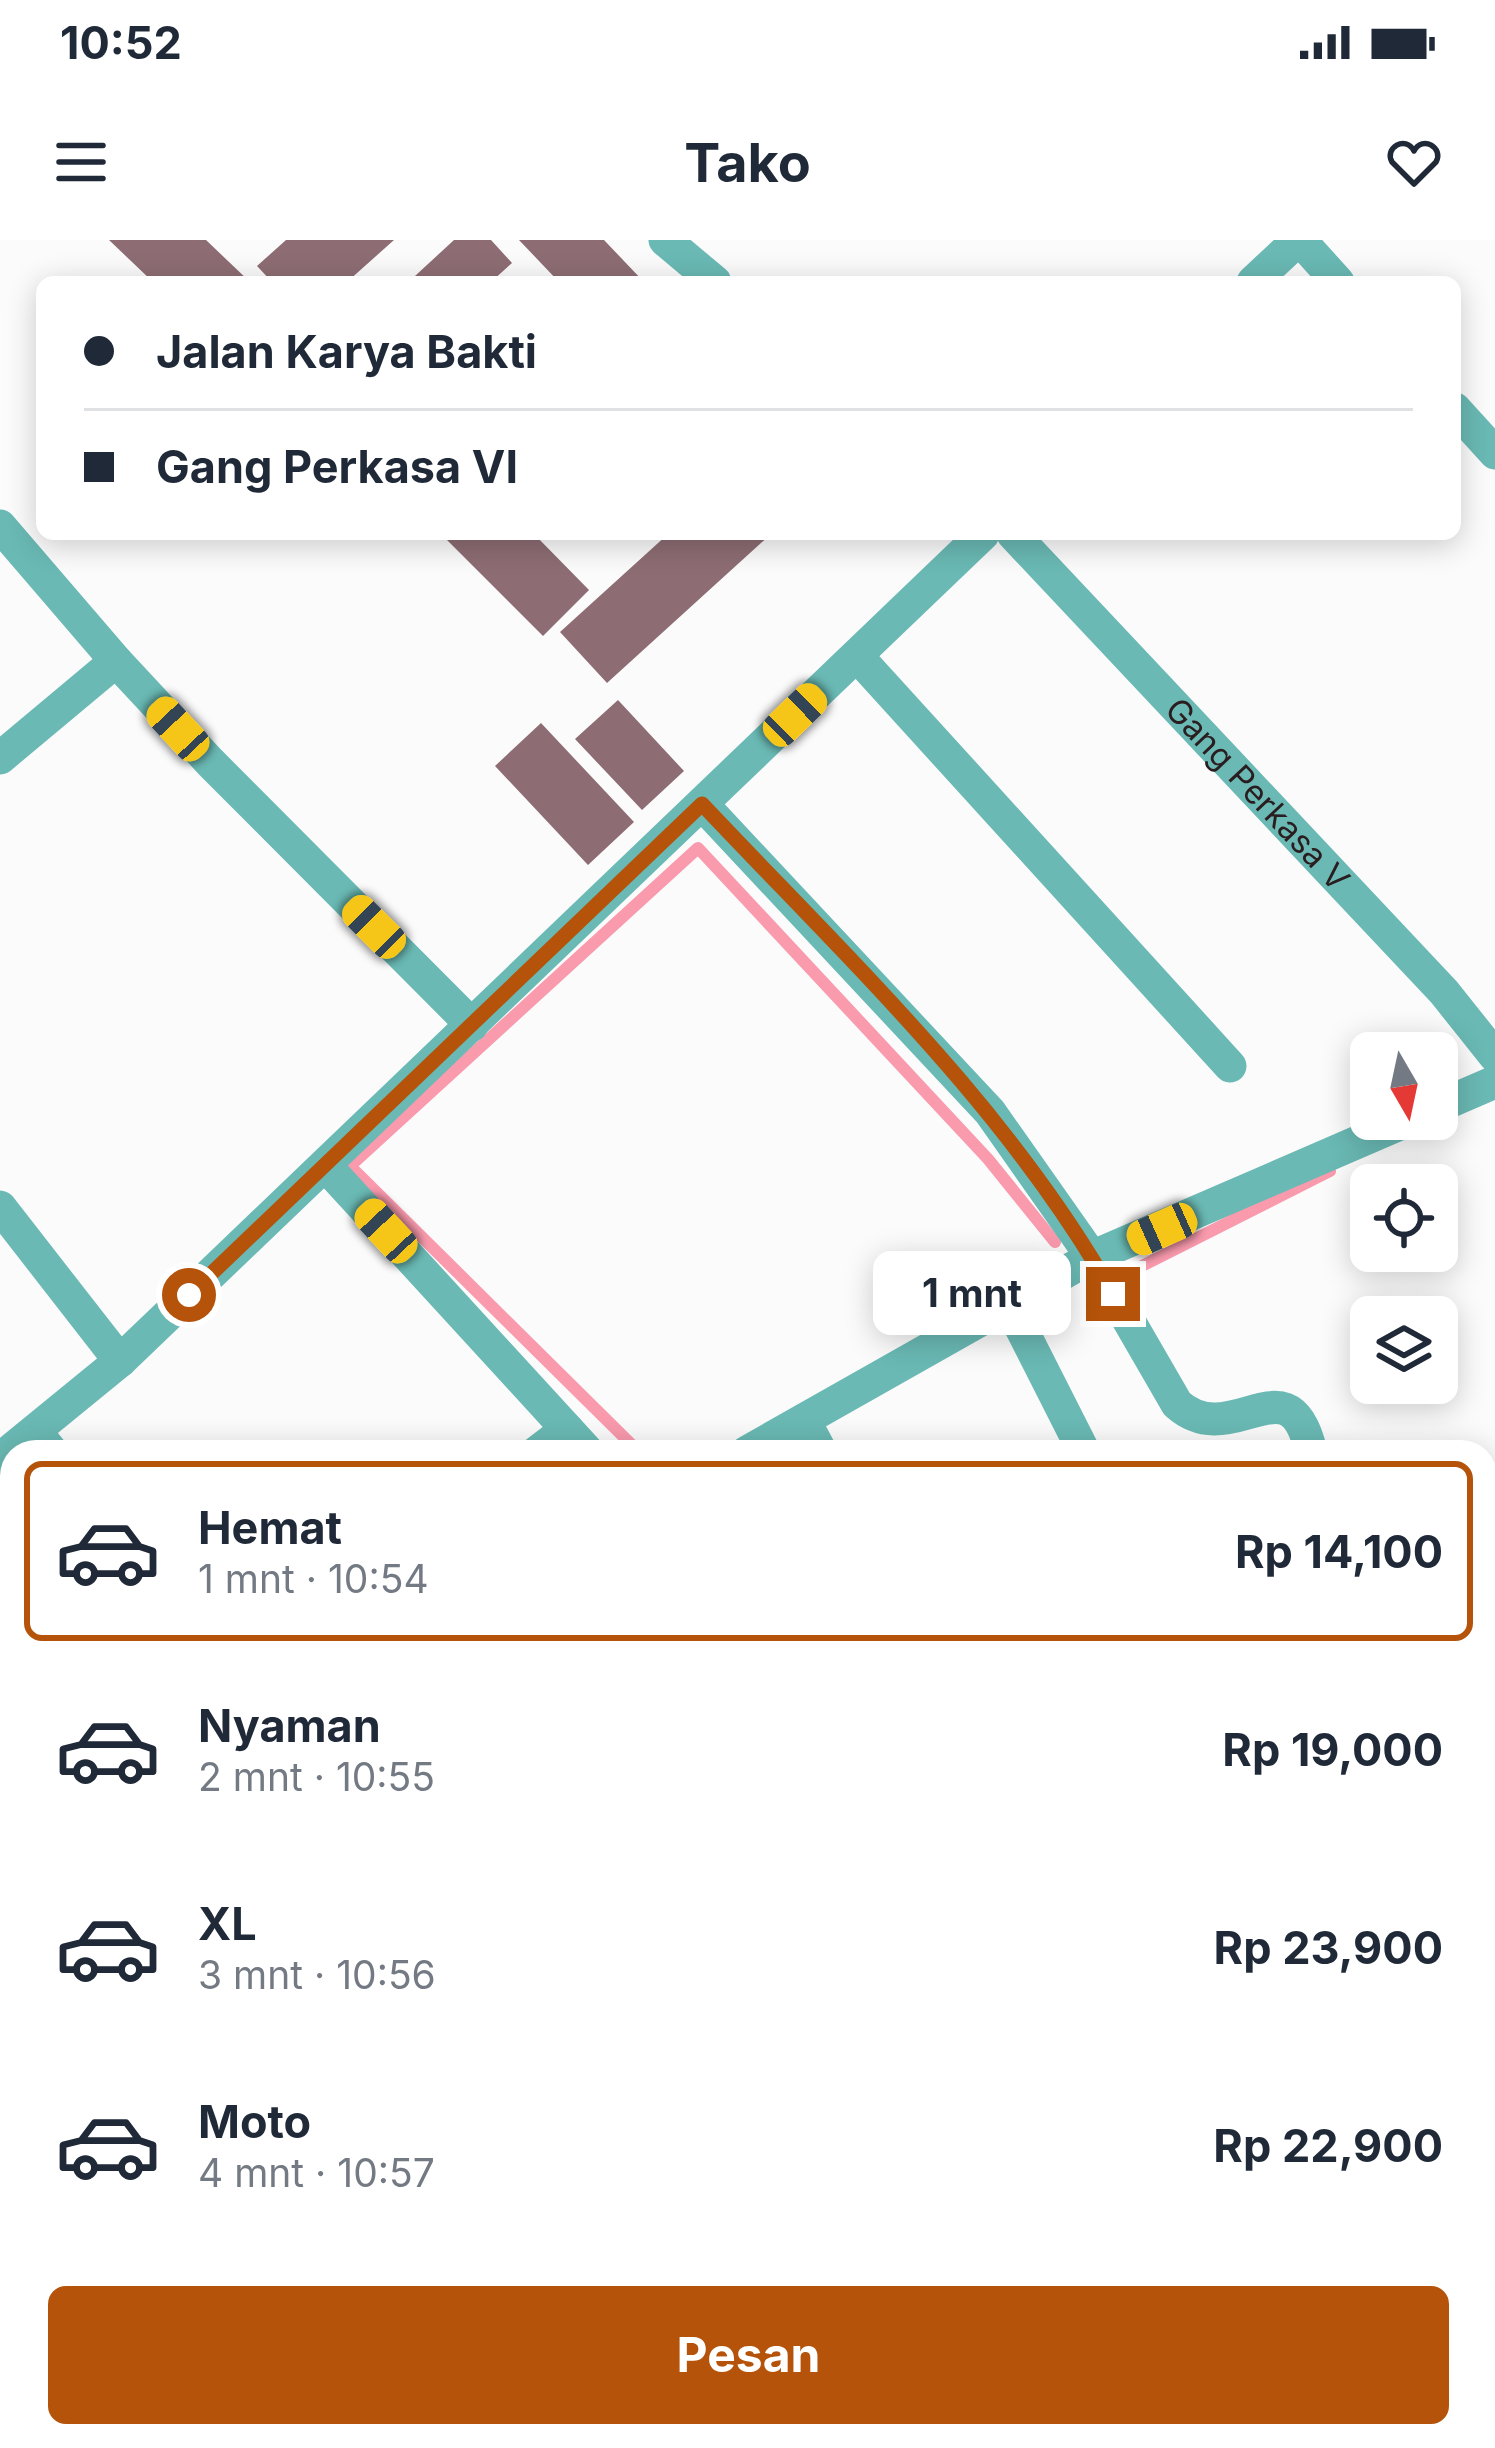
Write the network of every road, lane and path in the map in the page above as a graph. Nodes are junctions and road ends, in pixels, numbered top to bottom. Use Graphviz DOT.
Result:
graph roads {
  1 [pos="665,240"];
  2 [pos="1299,240"];
  3 [pos="708,276"];
  4 [pos="1260,276"];
  5 [pos="1332,276"];
  6 [pos="1461,416"];
  7 [pos="1495,453"];
  8 [pos="0,526"];
  9 [pos="977,540"];
  10 [pos="1019,540"];
  11 [pos="857,656"];
  12 [pos="116,661"];
  13 [pos="0,758"];
  14 [pos="702,804"];
  15 [pos="472,1025"];
  16 [pos="1495,1056"];
  17 [pos="1230,1066"];
  18 [pos="1495,1082"];
  19 [pos="1458,1098"];
  20 [pos="1362,1140"];
  21 [pos="325,1165"];
  22 [pos="0,1207"];
  23 [pos="1092,1257"];
  24 [pos="1009,1304"];
  25 [pos="120,1361"];
  26 [pos="804,1420"];
  27 [pos="52,1439"];
  28 [pos="577,1440"];
  29 [pos="769,1440"];
  30 [pos="815,1440"];
  31 [pos="1078,1440"];
  32 [pos="1308,1440"];
  1 -- 3 [label="street"];
  2 -- 4 [label="street"];
  2 -- 5 [label="street"];
  6 -- 7 [label="street"];
  8 -- 12 [label="street"];
  9 -- 11 [label="street"];
  10 -- 16 [label="street, Gang Perkasa V"];
  11 -- 14 [label="street"];
  11 -- 17 [label="street"];
  12 -- 13 [label="street"];
  12 -- 15 [label="street"];
  14 -- 15 [label="street"];
  14 -- 23 [label="street"];
  15 -- 21 [label="street"];
  18 -- 19 [label="street"];
  20 -- 23 [label="street"];
  21 -- 25 [label="street"];
  21 -- 28 [label="street"];
  22 -- 25 [label="street"];
  23 -- 24 [label="street"];
  23 -- 32 [label="street"];
  24 -- 26 [label="street"];
  24 -- 31 [label="street"];
  25 -- 27 [label="street"];
  26 -- 29 [label="street"];
  26 -- 30 [label="street"];
}
